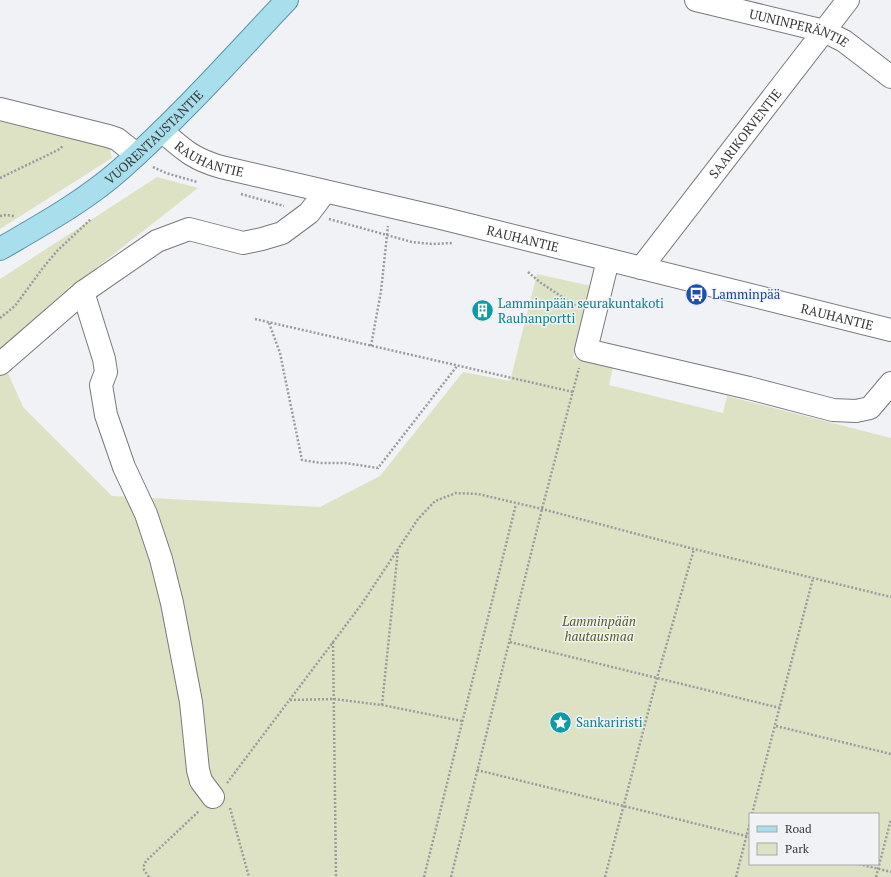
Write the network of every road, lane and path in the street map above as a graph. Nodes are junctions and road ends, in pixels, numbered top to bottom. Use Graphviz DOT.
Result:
graph roads {
  1 [pos="287,0"];
  2 [pos="696,0"];
  3 [pos="848,0"];
  4 [pos="824,31"];
  5 [pos="891,76"];
  6 [pos="0,109"];
  7 [pos="85,130"];
  8 [pos="162,131"];
  9 [pos="144,160"];
  10 [pos="0,178"];
  11 [pos="204,184"];
  12 [pos="234,192"];
  13 [pos="325,192"];
  14 [pos="390,207"];
  15 [pos="310,213"];
  16 [pos="95,215"];
  17 [pos="387,236"];
  18 [pos="460,242"];
  19 [pos="0,249"];
  20 [pos="608,260"];
  21 [pos="641,268"];
  22 [pos="528,272"];
  23 [pos="83,292"];
  24 [pos="595,313"];
  25 [pos="0,318"];
  26 [pos="255,320"];
  27 [pos="269,323"];
  28 [pos="891,330"];
  29 [pos="371,346"];
  30 [pos="586,350"];
  31 [pos="0,364"];
  32 [pos="457,366"];
  33 [pos="891,383"];
  34 [pos="573,392"];
  35 [pos="516,504"];
  36 [pos="542,509"];
  37 [pos="398,549"];
  38 [pos="694,549"];
  39 [pos="813,578"];
  40 [pos="891,597"];
  41 [pos="333,642"];
  42 [pos="510,642"];
  43 [pos="656,678"];
  44 [pos="334,699"];
  45 [pos="289,700"];
  46 [pos="382,705"];
  47 [pos="780,708"];
  48 [pos="462,721"];
  49 [pos="776,726"];
  50 [pos="891,754"];
  51 [pos="477,770"];
  52 [pos="221,799"];
  53 [pos="623,806"];
  54 [pos="752,813"];
  55 [pos="891,819"];
  56 [pos="749,826"];
  57 [pos="746,836"];
  58 [pos="749,837"];
  59 [pos="863,865"];
  60 [pos="879,869"];
  61 [pos="891,872"];
  62 [pos="149,877"];
  63 [pos="249,877"];
  64 [pos="336,877"];
  65 [pos="424,877"];
  66 [pos="451,877"];
  67 [pos="605,877"];
  68 [pos="736,877"];
  69 [pos="876,877"];
  1 -- 8 [label="main road, VUORENTAUSTANTIE"];
  2 -- 4 [label="street, UUNINPERÄNTIE"];
  3 -- 4 [label="street, SAARIKORVENTIE"];
  4 -- 5 [label="street, UUNINPERÄNTIE"];
  4 -- 21 [label="street, SAARIKORVENTIE"];
  6 -- 7 [label="street"];
  7 -- 9 [label="street"];
  7 -- 10 [label="path"];
  8 -- 9 [label="main road, VUORENTAUSTANTIE"];
  8 -- 13 [label="street, RAUHANTIE"];
  9 -- 11 [label="path"];
  9 -- 19 [label="main road, VUORENTAUSTANTIE"];
  12 -- 15 [label="path"];
  13 -- 14 [label="street, RAUHANTIE"];
  13 -- 15 [label="street"];
  14 -- 17 [label="path"];
  14 -- 20 [label="street, RAUHANTIE"];
  15 -- 17 [label="path"];
  15 -- 23 [label="street"];
  16 -- 25 [label="path"];
  17 -- 18 [label="path"];
  17 -- 29 [label="path"];
  20 -- 21 [label="street, RAUHANTIE"];
  20 -- 24 [label="street"];
  21 -- 28 [label="street, RAUHANTIE"];
  22 -- 24 [label="path"];
  23 -- 31 [label="street"];
  23 -- 52 [label="street"];
  24 -- 30 [label="street"];
  26 -- 27 [label="path"];
  27 -- 29 [label="path"];
  27 -- 32 [label="path"];
  29 -- 32 [label="path"];
  30 -- 33 [label="street"];
  30 -- 34 [label="path"];
  32 -- 34 [label="path"];
  34 -- 36 [label="path"];
  35 -- 36 [label="path"];
  35 -- 37 [label="path"];
  35 -- 48 [label="path"];
  36 -- 38 [label="path"];
  36 -- 42 [label="path"];
  37 -- 41 [label="path"];
  37 -- 46 [label="path"];
  38 -- 39 [label="path"];
  38 -- 43 [label="path"];
  39 -- 40 [label="path"];
  39 -- 47 [label="path"];
  41 -- 44 [label="path"];
  41 -- 45 [label="path"];
  42 -- 43 [label="path"];
  42 -- 51 [label="path"];
  43 -- 47 [label="path"];
  43 -- 53 [label="path"];
  44 -- 45 [label="path"];
  44 -- 46 [label="path"];
  44 -- 64 [label="path"];
  45 -- 52 [label="path"];
  46 -- 48 [label="path"];
  47 -- 49 [label="path"];
  48 -- 65 [label="path"];
  49 -- 50 [label="path"];
  49 -- 54 [label="path"];
  51 -- 53 [label="path"];
  51 -- 66 [label="path"];
  52 -- 62 [label="path"];
  52 -- 63 [label="path"];
  53 -- 57 [label="path"];
  53 -- 67 [label="path"];
  55 -- 60 [label="path"];
  56 -- 57 [label="path"];
  57 -- 58 [label="path"];
  57 -- 68 [label="path"];
  59 -- 60 [label="path"];
  60 -- 61 [label="path"];
  60 -- 69 [label="path"];
}
